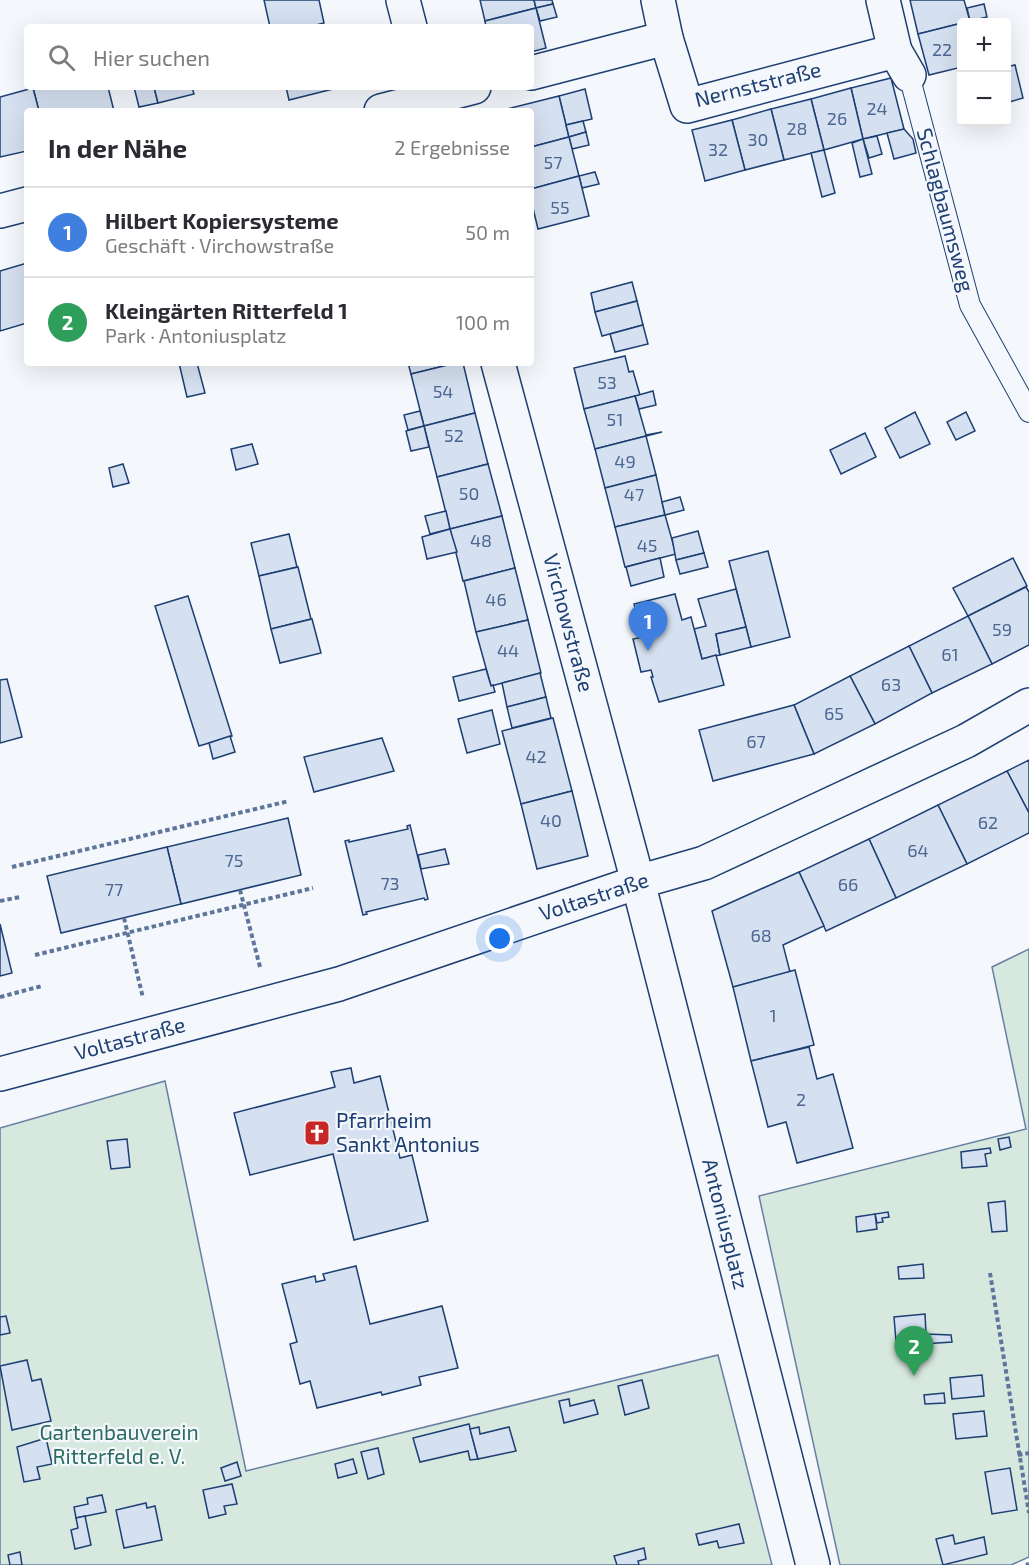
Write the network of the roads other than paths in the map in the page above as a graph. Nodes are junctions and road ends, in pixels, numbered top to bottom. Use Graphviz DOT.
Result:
graph roads {
  1 [pos="403,0"];
  2 [pos="658,0"];
  3 [pos="883,0"];
  4 [pos="409,24"];
  5 [pos="666,38"];
  6 [pos="902,63"];
  7 [pos="534,72"];
  8 [pos="462,90"];
  9 [pos="427,99"];
  10 [pos="392,108"];
  11 [pos="24,205"];
  12 [pos="0,212"];
  13 [pos="499,366"];
  14 [pos="1029,412"];
  15 [pos="1029,705"];
  16 [pos="638,882"];
  17 [pos="0,1074"];
  18 [pos="813,1565"];
  1 -- 4 [label="street"];
  2 -- 5 [label="street, Nernststraße"];
  3 -- 6 [label="street, Schlagbaumsweg"];
  5 -- 6 [label="street, Nernststraße"];
  5 -- 7 [label="street"];
  6 -- 14 [label="lane, Schlagbaumsweg"];
  8 -- 9 [label="street"];
  9 -- 10 [label="street"];
  11 -- 12 [label="street"];
  13 -- 16 [label="street, Virchowstraße"];
  15 -- 16 [label="street, Voltastraße"];
  16 -- 17 [label="street, Voltastraße"];
  16 -- 18 [label="street, Antoniusplatz"];
}
